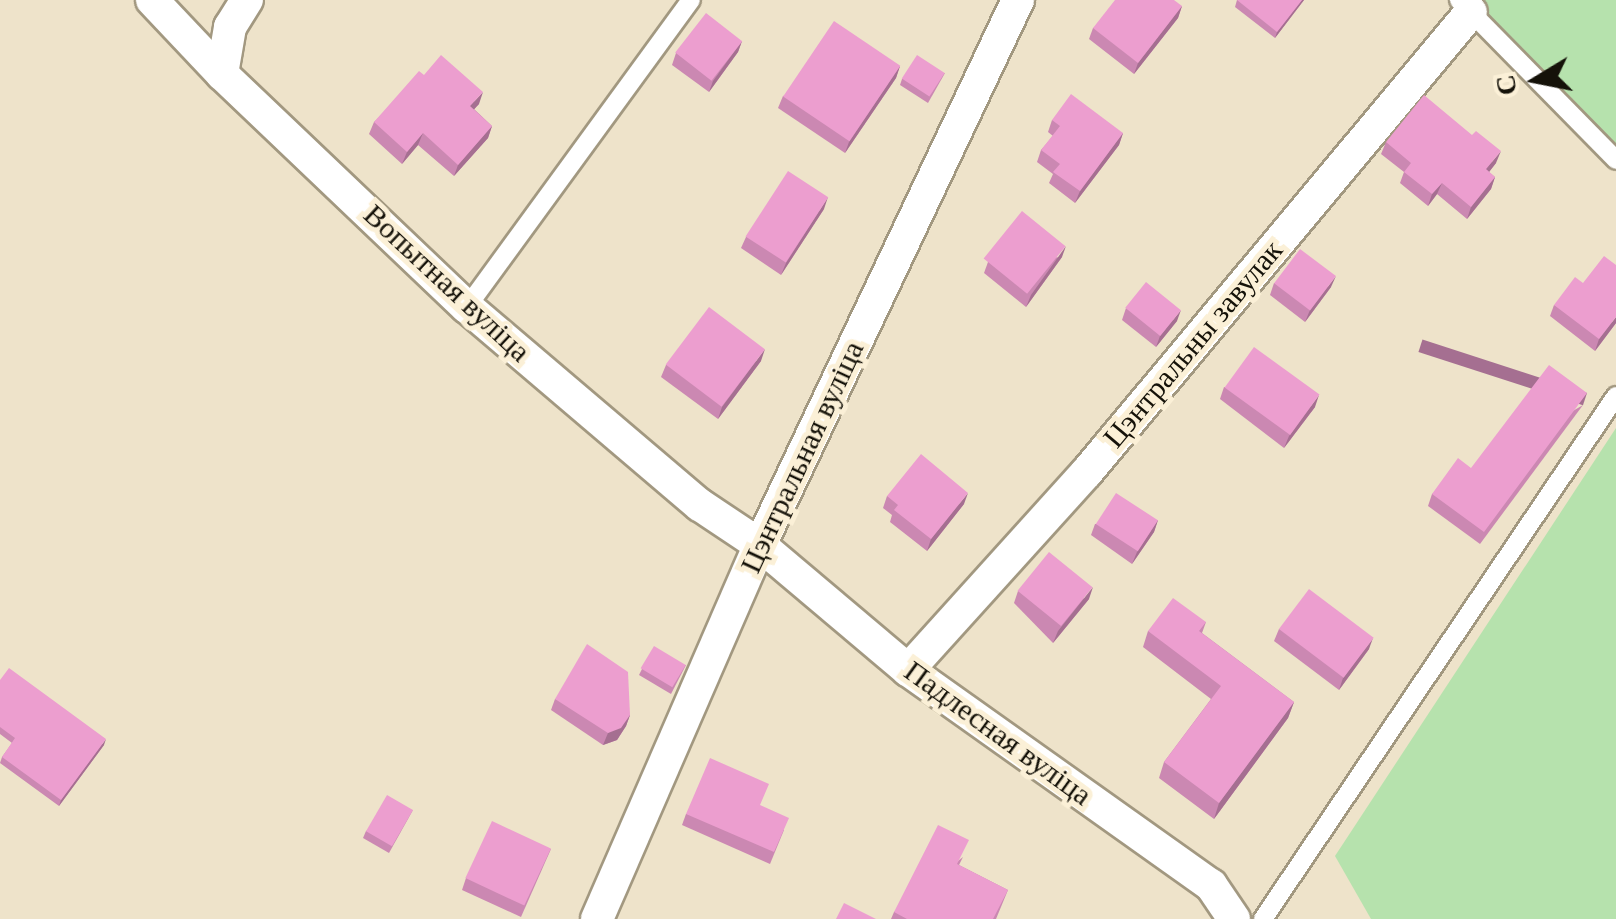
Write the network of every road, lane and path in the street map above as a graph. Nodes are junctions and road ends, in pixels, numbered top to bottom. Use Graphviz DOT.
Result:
graph roads {
  1 [pos="152,0"];
  2 [pos="247,0"];
  3 [pos="691,0"];
  4 [pos="1018,0"];
  5 [pos="1465,6"];
  6 [pos="222,74"];
  7 [pos="1616,160"];
  8 [pos="467,307"];
  9 [pos="1616,396"];
  10 [pos="760,546"];
  11 [pos="908,670"];
  12 [pos="597,919"];
  13 [pos="1234,919"];
  14 [pos="1263,919"];
  1 -- 6 [label="street, Вопытная вуліца"];
  2 -- 6 [label="street"];
  3 -- 8 [label="lane"];
  4 -- 10 [label="street, Цэнтральная вуліца"];
  5 -- 7 [label="lane"];
  5 -- 11 [label="street, Цэнтральны завулак"];
  6 -- 8 [label="street, Вопытная вуліца"];
  8 -- 10 [label="street, Вопытная вуліца"];
  9 -- 14 [label="lane"];
  10 -- 11 [label="street, Падлесная вуліца"];
  10 -- 12 [label="street, Цэнтральная вуліца"];
  11 -- 13 [label="street, Падлесная вуліца"];
}
